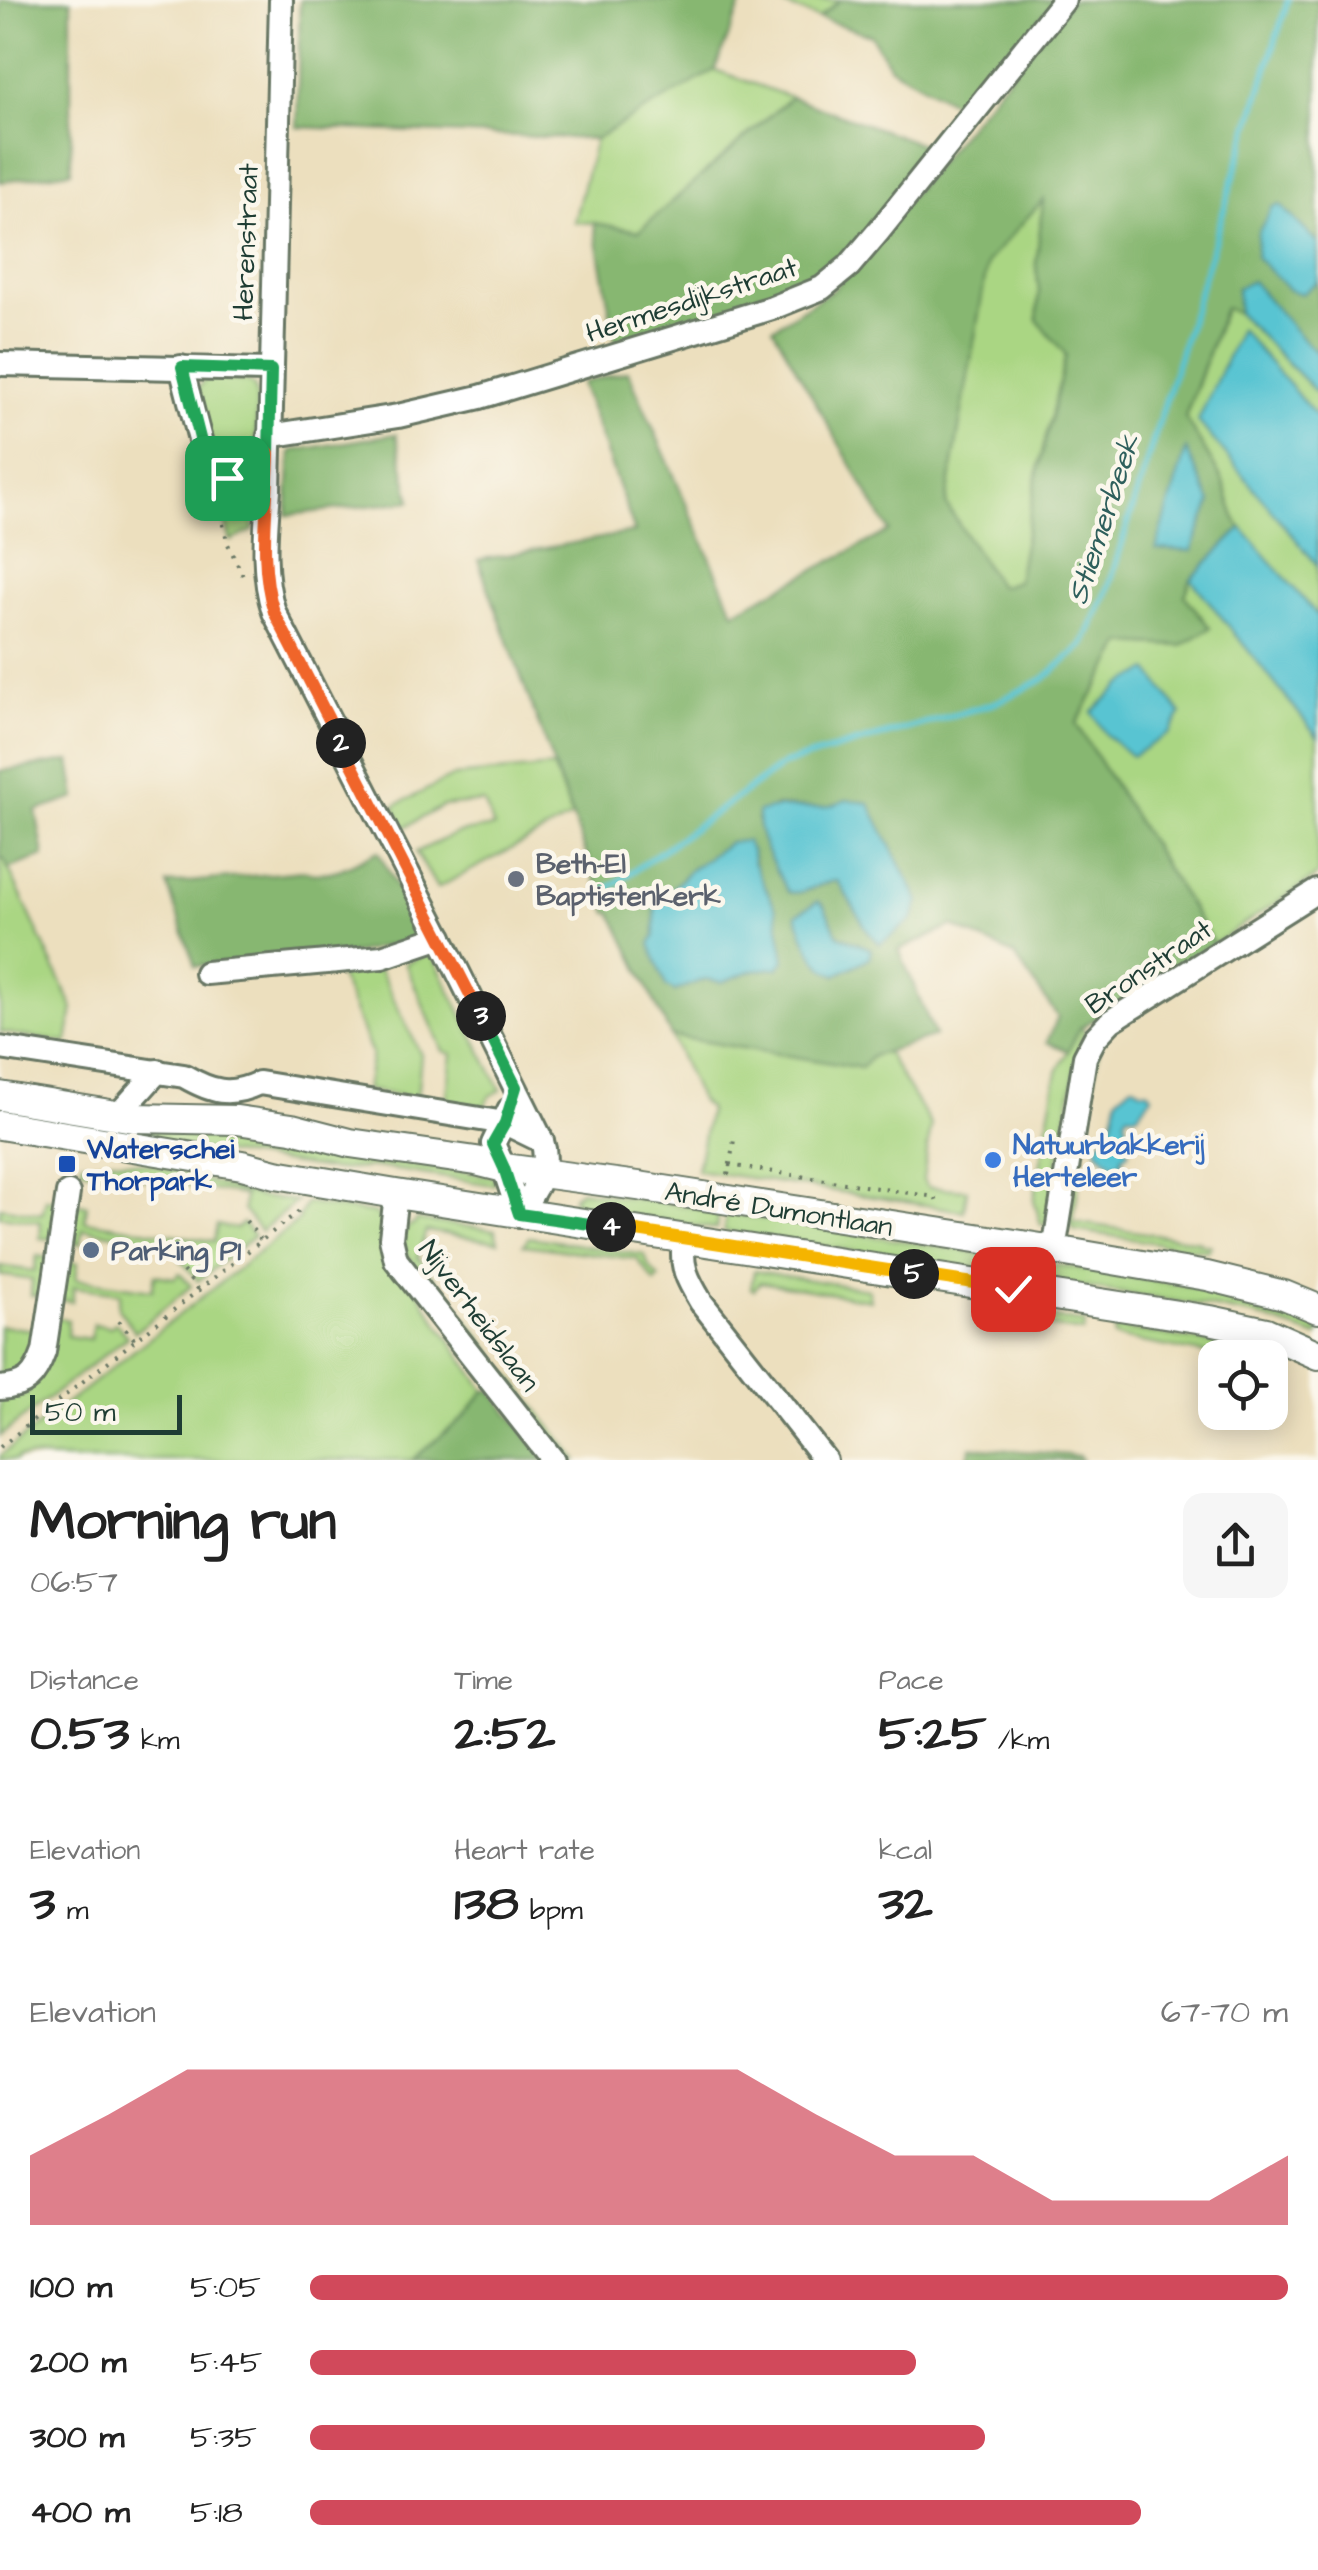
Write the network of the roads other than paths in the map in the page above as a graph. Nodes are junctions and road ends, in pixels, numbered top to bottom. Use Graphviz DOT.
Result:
graph roads {
  1 [pos="282,0"];
  2 [pos="1064,0"];
  3 [pos="0,364"];
  4 [pos="182,367"];
  5 [pos="271,370"];
  6 [pos="270,436"];
  7 [pos="221,516"];
  8 [pos="1317,892"];
  9 [pos="441,937"];
  10 [pos="206,973"];
  11 [pos="0,1048"];
  12 [pos="158,1071"];
  13 [pos="516,1087"];
  14 [pos="0,1096"];
  15 [pos="118,1114"];
  16 [pos="505,1123"];
  17 [pos="0,1126"];
  18 [pos="542,1141"];
  19 [pos="504,1168"];
  20 [pos="544,1174"];
  21 [pos="68,1193"];
  22 [pos="396,1194"];
  23 [pos="519,1214"];
  24 [pos="684,1238"];
  25 [pos="1054,1250"];
  26 [pos="1318,1309"];
  27 [pos="1318,1354"];
  28 [pos="0,1388"];
  29 [pos="553,1460"];
  30 [pos="825,1460"];
  1 -- 5 [label="street, Herenstraat"];
  2 -- 6 [label="street, Hermesdijkstraat"];
  3 -- 4 [label="street"];
  4 -- 5 [label="street"];
  4 -- 7 [label="street"];
  5 -- 6 [label="street, Herenstraat"];
  6 -- 9 [label="street, Herenstraat"];
  8 -- 25 [label="street, Bronstraat"];
  9 -- 10 [label="street"];
  9 -- 13 [label="street, Herenstraat"];
  11 -- 12 [label="street"];
  12 -- 15 [label="street"];
  12 -- 16 [label="street"];
  13 -- 16 [label="street"];
  13 -- 18 [label="street, Herenstraat"];
  14 -- 15 [label="main road, André Dumontlaan"];
  15 -- 19 [label="main road, André Dumontlaan"];
  16 -- 18 [label="street"];
  16 -- 19 [label="street"];
  17 -- 22 [label="main road, André Dumontlaan"];
  18 -- 20 [label="street, Herenstraat"];
  19 -- 20 [label="main road, André Dumontlaan"];
  19 -- 23 [label="street"];
  20 -- 23 [label="street"];
  20 -- 25 [label="main road, André Dumontlaan"];
  21 -- 28 [label="street"];
  22 -- 23 [label="main road, André Dumontlaan"];
  22 -- 29 [label="street, Nijverheidslaan"];
  23 -- 24 [label="main road, André Dumontlaan"];
  24 -- 27 [label="main road, André Dumontlaan"];
  24 -- 30 [label="street"];
  25 -- 26 [label="main road, André Dumontlaan"];
}
